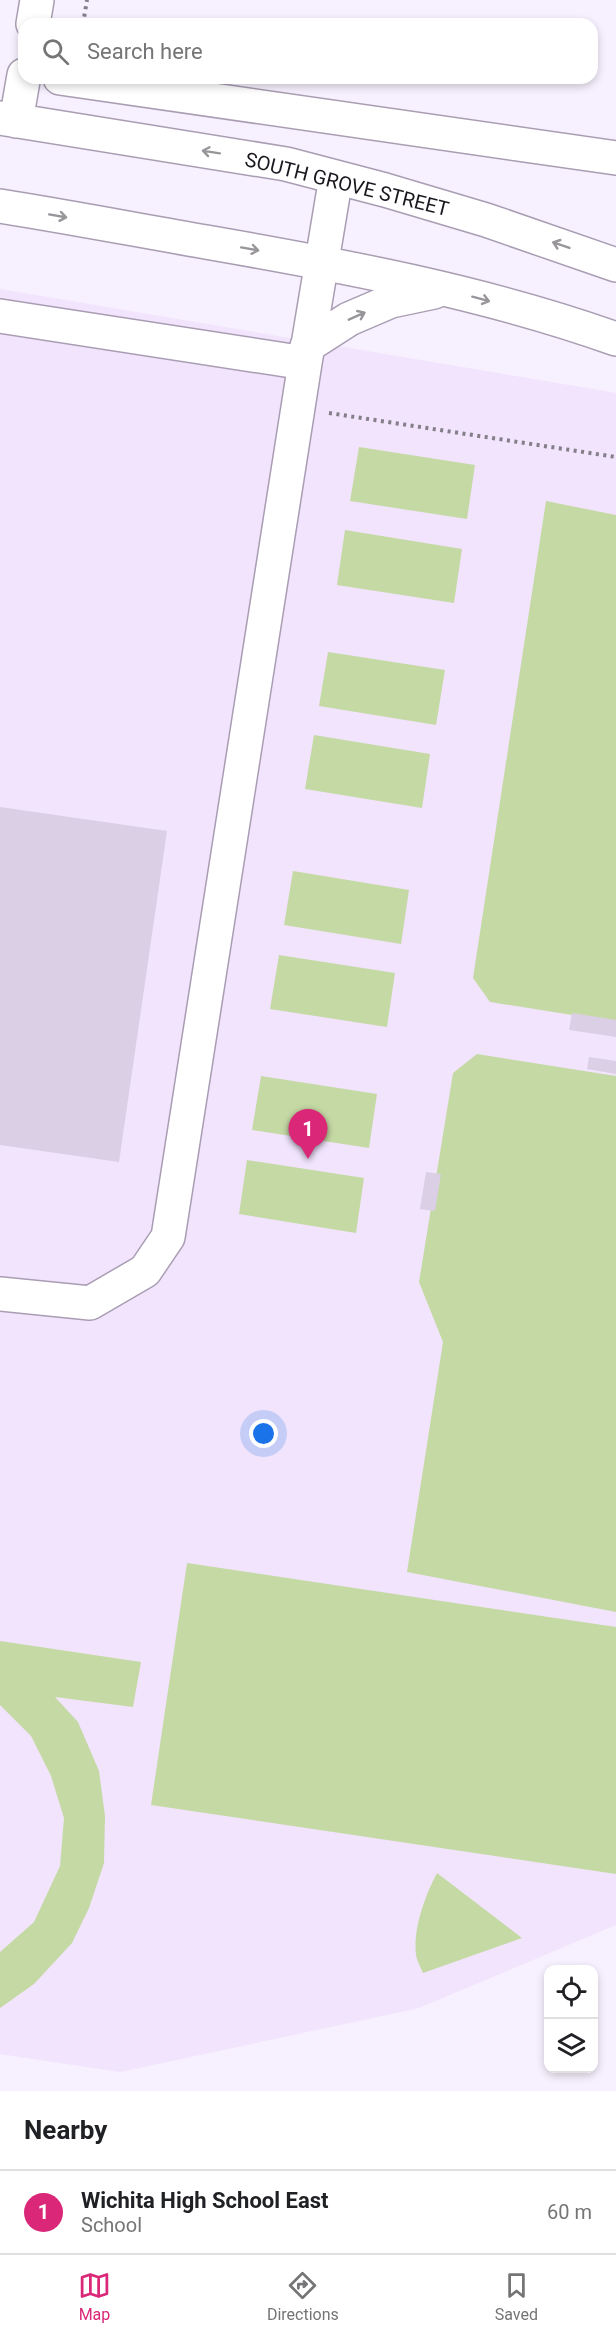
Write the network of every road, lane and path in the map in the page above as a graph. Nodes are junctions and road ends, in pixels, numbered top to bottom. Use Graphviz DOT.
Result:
graph roads {
  1 [pos="37,0"];
  2 [pos="87,0"];
  3 [pos="34,18"];
  4 [pos="85,18"];
  5 [pos="0,69"];
  6 [pos="18,73"];
  7 [pos="20,84"];
  8 [pos="102,84"];
  9 [pos="8,119"];
  10 [pos="616,158"];
  11 [pos="336,177"];
  12 [pos="0,206"];
  13 [pos="321,262"];
  14 [pos="616,265"];
  15 [pos="442,290"];
  16 [pos="0,316"];
  17 [pos="616,339"];
  18 [pos="306,355"];
  19 [pos="322,412"];
  20 [pos="616,457"];
  21 [pos="0,1294"];
  1 -- 3 [label="street"];
  2 -- 4 [label="path"];
  5 -- 6 [label="street"];
  7 -- 9 [label="street"];
  8 -- 10 [label="street"];
  11 -- 9 [label="street, SOUTH GROVE STREET, one-way"];
  11 -- 13 [label="street"];
  14 -- 11 [label="street, SOUTH GROVE STREET, one-way"];
  12 -- 13 [label="street, one-way"];
  13 -- 15 [label="street"];
  13 -- 18 [label="street"];
  15 -- 17 [label="street, one-way"];
  18 -- 15 [label="street, one-way"];
  16 -- 18 [label="street"];
  18 -- 21 [label="street"];
  19 -- 20 [label="path"];
}
